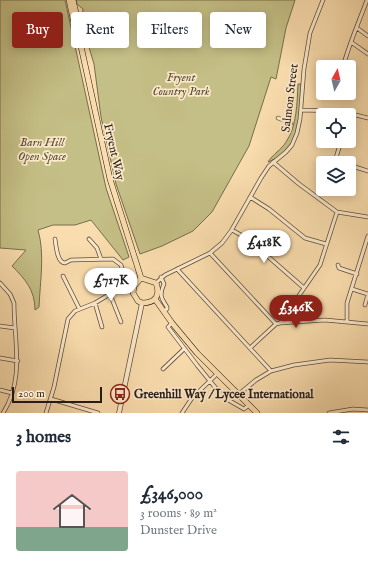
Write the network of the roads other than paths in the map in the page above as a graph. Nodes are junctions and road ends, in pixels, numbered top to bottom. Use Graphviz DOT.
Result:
graph roads {
  1 [pos="69,0"];
  2 [pos="73,0"];
  3 [pos="323,0"];
  4 [pos="367,0"];
  5 [pos="72,12"];
  6 [pos="76,12"];
  7 [pos="357,28"];
  8 [pos="368,36"];
  9 [pos="351,42"];
  10 [pos="81,48"];
  11 [pos="368,54"];
  12 [pos="345,60"];
  13 [pos="301,110"];
  14 [pos="316,110"];
  15 [pos="356,115"];
  16 [pos="278,118"];
  17 [pos="368,118"];
  18 [pos="291,123"];
  19 [pos="273,162"];
  20 [pos="356,167"];
  21 [pos="368,171"];
  22 [pos="250,197"];
  23 [pos="337,212"];
  24 [pos="368,217"];
  25 [pos="232,230"];
  26 [pos="368,236"];
  27 [pos="55,239"];
  28 [pos="89,239"];
  29 [pos="326,244"];
  30 [pos="210,253"];
  31 [pos="101,259"];
  32 [pos="338,265"];
  33 [pos="177,269"];
  34 [pos="357,274"];
  35 [pos="63,276"];
  36 [pos="102,277"];
  37 [pos="161,277"];
  38 [pos="141,278"];
  39 [pos="0,283"];
  40 [pos="156,283"];
  41 [pos="304,288"];
  42 [pos="133,289"];
  43 [pos="352,290"];
  44 [pos="110,294"];
  45 [pos="368,294"];
  46 [pos="155,299"];
  47 [pos="95,303"];
  48 [pos="142,303"];
  49 [pos="365,305"];
  50 [pos="79,308"];
  51 [pos="164,311"];
  52 [pos="347,321"];
  53 [pos="121,322"];
  54 [pos="172,323"];
  55 [pos="278,323"];
  56 [pos="368,324"];
  57 [pos="0,326"];
  58 [pos="102,327"];
  59 [pos="15,328"];
  60 [pos="250,348"];
  61 [pos="184,349"];
  62 [pos="0,358"];
  63 [pos="18,361"];
  64 [pos="368,362"];
  65 [pos="163,369"];
  66 [pos="271,371"];
  67 [pos="217,374"];
  68 [pos="210,381"];
  69 [pos="0,390"];
  70 [pos="12,393"];
  71 [pos="239,394"];
  72 [pos="51,399"];
  73 [pos="249,405"];
  74 [pos="368,410"];
  75 [pos="3,413"];
  76 [pos="46,413"];
  77 [pos="98,413"];
  78 [pos="119,413"];
  79 [pos="182,413"];
  80 [pos="256,413"];
  81 [pos="329,413"];
  1 -- 5 [label="main road, Fryent Way"];
  2 -- 6 [label="main road, Fryent Way"];
  3 -- 13 [label="street, Salmon Street"];
  4 -- 7 [label="street"];
  7 -- 8 [label="street"];
  7 -- 9 [label="street"];
  9 -- 11 [label="street"];
  9 -- 12 [label="street"];
  10 -- 38 [label="main road, Fryent Way"];
  13 -- 14 [label="street"];
  13 -- 19 [label="street, Salmon Street"];
  15 -- 17 [label="street"];
  16 -- 18 [label="street"];
  19 -- 22 [label="street, Salmon Street"];
  19 -- 23 [label="street"];
  20 -- 21 [label="street"];
  22 -- 25 [label="street, Salmon Street"];
  22 -- 29 [label="street"];
  23 -- 24 [label="street"];
  23 -- 29 [label="street"];
  25 -- 30 [label="street, Salmon Street"];
  25 -- 41 [label="street"];
  26 -- 34 [label="street"];
  27 -- 31 [label="street"];
  28 -- 31 [label="street"];
  29 -- 41 [label="street"];
  30 -- 33 [label="street, Salmon Street"];
  30 -- 55 [label="street"];
  31 -- 42 [label="street"];
  32 -- 34 [label="street"];
  33 -- 37 [label="street, Salmon Street"];
  33 -- 60 [label="street"];
  34 -- 43 [label="street"];
  35 -- 50 [label="street"];
  36 -- 44 [label="street"];
  37 -- 40 [label="street, Salmon Street"];
  37 -- 51 [label="street"];
  38 -- 40 [label="main road"];
  38 -- 42 [label="main road"];
  39 -- 59 [label="street"];
  40 -- 46 [label="main road"];
  41 -- 55 [label="street"];
  42 -- 48 [label="main road"];
  43 -- 45 [label="street"];
  43 -- 52 [label="street"];
  44 -- 47 [label="street"];
  44 -- 53 [label="street"];
  45 -- 49 [label="street"];
  46 -- 48 [label="main road"];
  46 -- 51 [label="main road"];
  47 -- 50 [label="street"];
  47 -- 58 [label="street"];
  48 -- 78 [label="street"];
  50 -- 72 [label="street"];
  51 -- 54 [label="main road"];
  52 -- 55 [label="street"];
  52 -- 56 [label="street"];
  54 -- 61 [label="street"];
  54 -- 67 [label="main road"];
  55 -- 60 [label="street"];
  57 -- 59 [label="street"];
  59 -- 63 [label="street"];
  60 -- 66 [label="street"];
  61 -- 65 [label="street"];
  61 -- 68 [label="street"];
  62 -- 63 [label="street"];
  63 -- 70 [label="street"];
  64 -- 66 [label="street"];
  66 -- 71 [label="street"];
  67 -- 68 [label="street"];
  67 -- 71 [label="main road"];
  68 -- 73 [label="street"];
  68 -- 79 [label="street"];
  69 -- 70 [label="street"];
  70 -- 75 [label="street"];
  71 -- 73 [label="main road"];
  72 -- 76 [label="street"];
  72 -- 77 [label="street"];
  73 -- 80 [label="main road"];
  74 -- 81 [label="street"];
}
